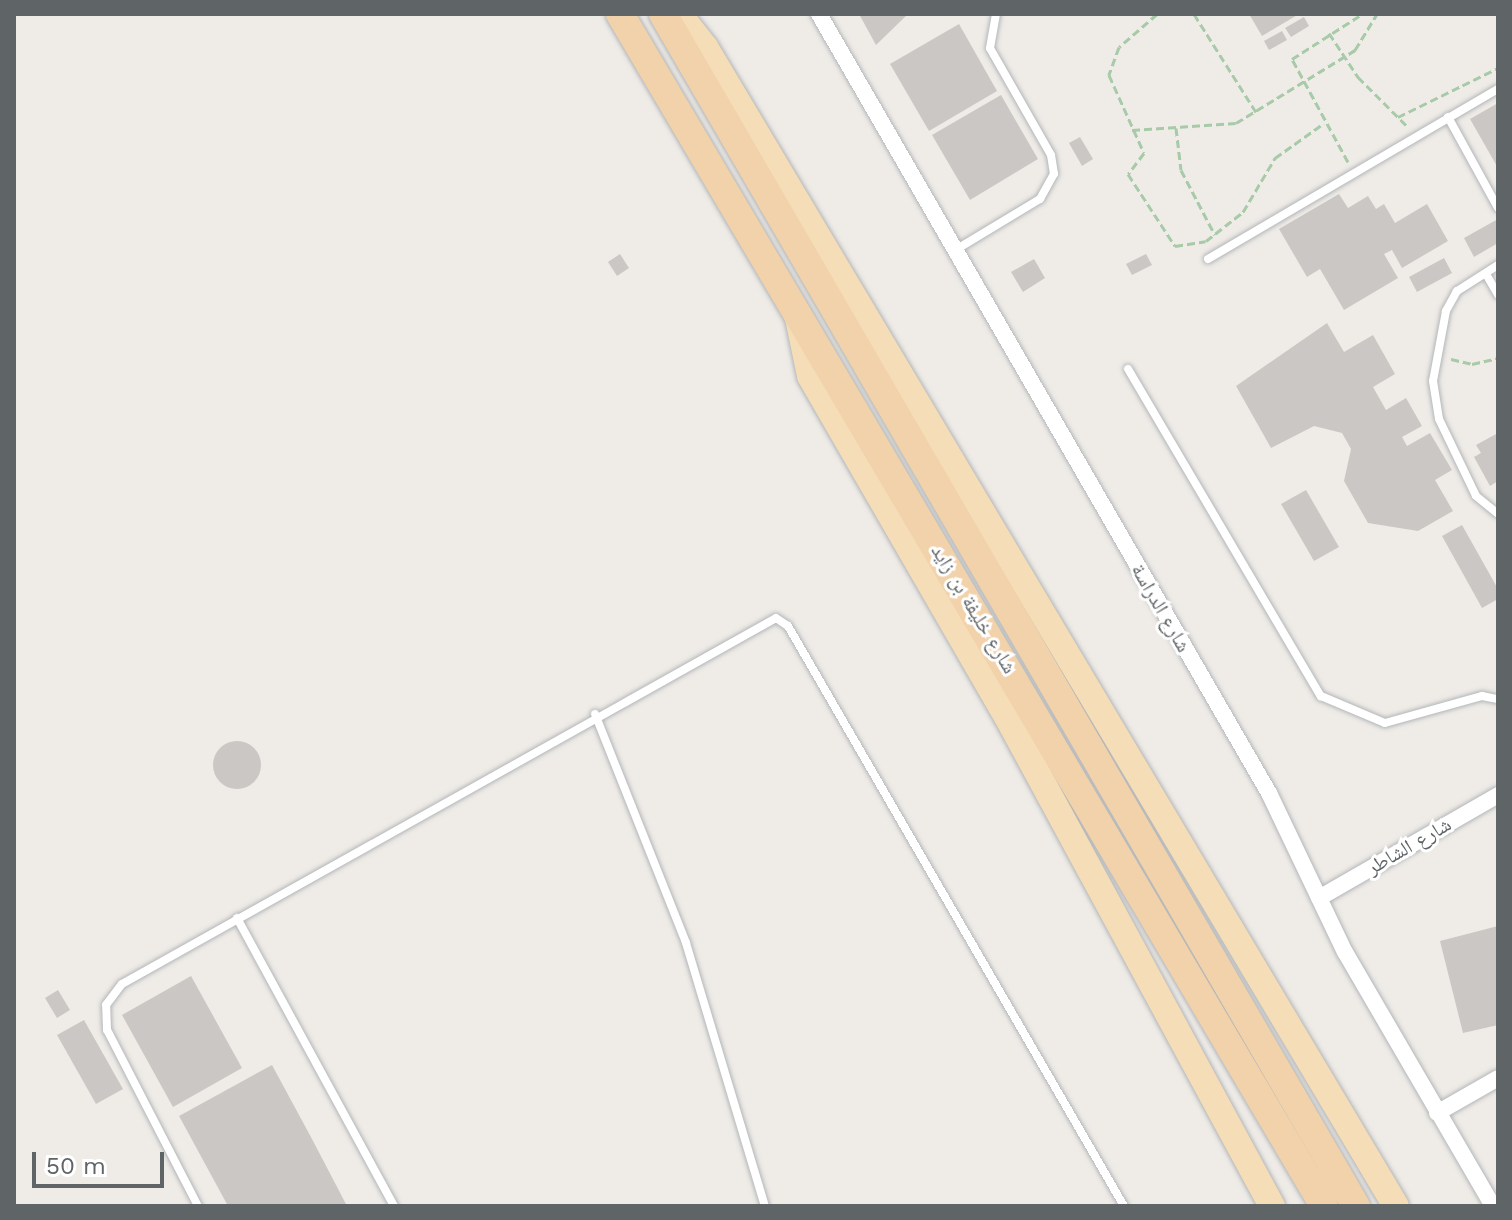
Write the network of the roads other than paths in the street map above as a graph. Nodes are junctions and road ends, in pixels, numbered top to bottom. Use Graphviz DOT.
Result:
graph roads {
  1 [pos="620,14"];
  2 [pos="663,14"];
  3 [pos="679,14"];
  4 [pos="819,14"];
  5 [pos="996,14"];
  6 [pos="1498,89"];
  7 [pos="1448,117"];
  8 [pos="1498,208"];
  9 [pos="957,249"];
  10 [pos="1208,259"];
  11 [pos="1498,265"];
  12 [pos="1486,274"];
  13 [pos="1498,295"];
  14 [pos="797,310"];
  15 [pos="1128,369"];
  16 [pos="1498,514"];
  17 [pos="1498,699"];
  18 [pos="595,714"];
  19 [pos="1498,795"];
  20 [pos="1319,898"];
  21 [pos="237,918"];
  22 [pos="1498,1078"];
  23 [pos="1437,1113"];
  24 [pos="198,1206"];
  25 [pos="394,1206"];
  26 [pos="765,1206"];
  27 [pos="1124,1206"];
  28 [pos="1272,1206"];
  29 [pos="1324,1206"];
  30 [pos="1356,1206"];
  31 [pos="1396,1206"];
  32 [pos="1493,1206"];
  1 -- 14 [label="highway, شارع خليفة بن زايد"];
  2 -- 30 [label="highway, شارع خليفة بن زايد"];
  3 -- 31 [label="main road"];
  4 -- 9 [label="street, شارع الدراسة"];
  5 -- 9 [label="lane"];
  6 -- 7 [label="lane"];
  7 -- 8 [label="lane"];
  7 -- 10 [label="lane"];
  9 -- 20 [label="street, شارع الدراسة"];
  11 -- 12 [label="lane"];
  12 -- 13 [label="lane"];
  12 -- 16 [label="lane"];
  14 -- 28 [label="main road"];
  14 -- 29 [label="highway, شارع خليفة بن زايد"];
  15 -- 17 [label="lane"];
  18 -- 21 [label="lane"];
  18 -- 26 [label="lane"];
  18 -- 27 [label="lane"];
  19 -- 20 [label="street, شارع الشاطر"];
  20 -- 23 [label="street, شارع الدراسة"];
  21 -- 24 [label="lane"];
  21 -- 25 [label="lane"];
  22 -- 23 [label="street"];
  23 -- 32 [label="street, شارع الدراسة"];
}
